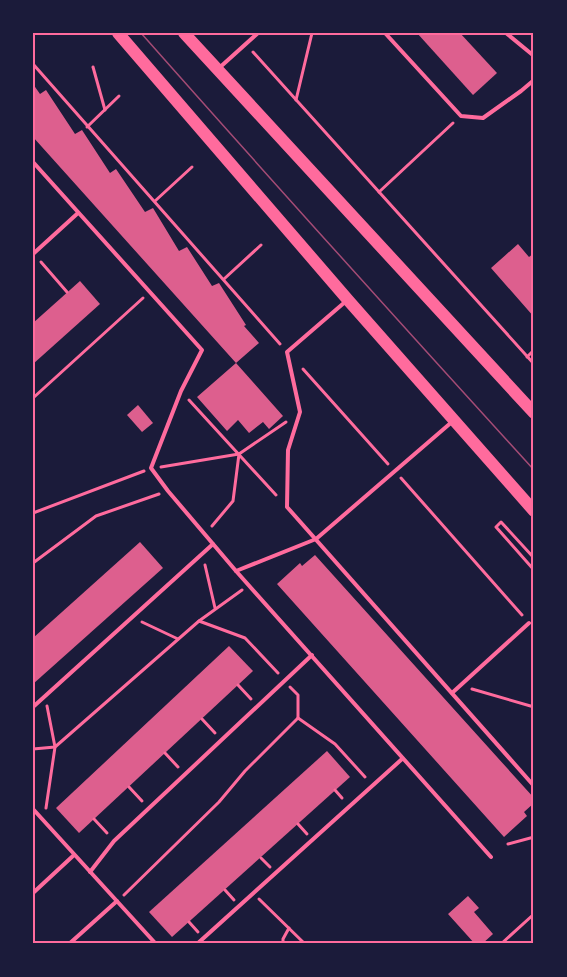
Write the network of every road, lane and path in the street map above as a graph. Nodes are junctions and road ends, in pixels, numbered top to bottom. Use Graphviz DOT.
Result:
graph roads {
  1 [pos="118,33"];
  2 [pos="184,33"];
  3 [pos="258,33"];
  4 [pos="312,33"];
  5 [pos="386,33"];
  6 [pos="506,33"];
  7 [pos="246,44"];
  8 [pos="534,56"];
  9 [pos="93,67"];
  10 [pos="217,70"];
  11 [pos="534,80"];
  12 [pos="119,96"];
  13 [pos="296,100"];
  14 [pos="105,110"];
  15 [pos="461,116"];
  16 [pos="87,127"];
  17 [pos="33,162"];
  18 [pos="192,167"];
  19 [pos="379,192"];
  20 [pos="155,201"];
  21 [pos="78,213"];
  22 [pos="261,246"];
  23 [pos="33,254"];
  24 [pos="224,279"];
  25 [pos="150,291"];
  26 [pos="68,292"];
  27 [pos="348,300"];
  28 [pos="534,350"];
  29 [pos="527,357"];
  30 [pos="534,364"];
  31 [pos="181,391"];
  32 [pos="33,398"];
  33 [pos="300,412"];
  34 [pos="534,413"];
  35 [pos="454,420"];
  36 [pos="239,454"];
  37 [pos="151,468"];
  38 [pos="168,491"];
  39 [pos="287,507"];
  40 [pos="534,511"];
  41 [pos="33,513"];
  42 [pos="205,535"];
  43 [pos="316,538"];
  44 [pos="213,544"];
  45 [pos="202,554"];
  46 [pos="534,558"];
  47 [pos="33,563"];
  48 [pos="534,570"];
  49 [pos="236,571"];
  50 [pos="249,585"];
  51 [pos="216,609"];
  52 [pos="132,618"];
  53 [pos="199,621"];
  54 [pos="529,623"];
  55 [pos="178,639"];
  56 [pos="312,655"];
  57 [pos="285,680"];
  58 [pos="238,685"];
  59 [pos="461,685"];
  60 [pos="452,693"];
  61 [pos="45,696"];
  62 [pos="257,706"];
  63 [pos="33,707"];
  64 [pos="534,707"];
  65 [pos="298,718"];
  66 [pos="202,719"];
  67 [pos="221,740"];
  68 [pos="55,747"];
  69 [pos="33,749"];
  70 [pos="165,753"];
  71 [pos="402,759"];
  72 [pos="184,774"];
  73 [pos="373,785"];
  74 [pos="534,786"];
  75 [pos="129,787"];
  76 [pos="148,808"];
  77 [pos="33,809"];
  78 [pos="94,819"];
  79 [pos="44,821"];
  80 [pos="534,837"];
  81 [pos="114,841"];
  82 [pos="508,844"];
  83 [pos="74,854"];
  84 [pos="491,857"];
  85 [pos="90,872"];
  86 [pos="33,885"];
  87 [pos="35,891"];
  88 [pos="253,893"];
  89 [pos="117,902"];
  90 [pos="534,914"];
  91 [pos="289,928"];
  92 [pos="69,944"];
  93 [pos="156,944"];
  94 [pos="197,944"];
  95 [pos="283,944"];
  96 [pos="305,944"];
  97 [pos="501,944"];
  1 -- 27 [label="main road"];
  2 -- 10 [label="main road"];
  3 -- 7 [label="lane"];
  4 -- 13 [label="path"];
  5 -- 15 [label="lane"];
  6 -- 8 [label="lane"];
  7 -- 10 [label="lane"];
  7 -- 13 [label="path"];
  9 -- 14 [label="path"];
  10 -- 34 [label="main road"];
  11 -- 15 [label="lane"];
  12 -- 14 [label="path"];
  13 -- 19 [label="path"];
  14 -- 16 [label="path"];
  15 -- 19 [label="path"];
  17 -- 21 [label="lane"];
  18 -- 20 [label="path"];
  19 -- 29 [label="path"];
  21 -- 23 [label="lane"];
  21 -- 25 [label="lane"];
  22 -- 24 [label="path"];
  23 -- 26 [label="path"];
  25 -- 31 [label="lane"];
  25 -- 32 [label="path"];
  27 -- 33 [label="lane"];
  27 -- 35 [label="main road"];
  28 -- 29 [label="path"];
  29 -- 30 [label="path"];
  31 -- 36 [label="path"];
  31 -- 37 [label="lane"];
  33 -- 36 [label="path"];
  33 -- 39 [label="lane"];
  35 -- 40 [label="main road"];
  35 -- 43 [label="lane"];
  36 -- 37 [label="path"];
  36 -- 39 [label="path"];
  36 -- 42 [label="path"];
  37 -- 38 [label="lane"];
  37 -- 41 [label="path"];
  38 -- 42 [label="lane"];
  38 -- 47 [label="path"];
  39 -- 43 [label="lane"];
  42 -- 44 [label="lane"];
  43 -- 49 [label="lane"];
  43 -- 60 [label="lane"];
  44 -- 45 [label="lane"];
  44 -- 49 [label="lane"];
  45 -- 51 [label="path"];
  45 -- 52 [label="lane"];
  46 -- 48 [label="path"];
  49 -- 50 [label="lane"];
  50 -- 51 [label="path"];
  50 -- 56 [label="lane"];
  51 -- 53 [label="path"];
  52 -- 55 [label="path"];
  52 -- 61 [label="lane"];
  53 -- 55 [label="path"];
  53 -- 57 [label="path"];
  54 -- 59 [label="lane"];
  55 -- 68 [label="path"];
  56 -- 57 [label="lane"];
  56 -- 71 [label="lane"];
  57 -- 62 [label="lane"];
  57 -- 65 [label="path"];
  58 -- 62 [label="path"];
  59 -- 60 [label="lane"];
  59 -- 64 [label="path"];
  60 -- 74 [label="lane"];
  61 -- 63 [label="lane"];
  61 -- 68 [label="path"];
  62 -- 67 [label="lane"];
  65 -- 73 [label="path"];
  65 -- 89 [label="path"];
  66 -- 67 [label="path"];
  67 -- 72 [label="lane"];
  68 -- 69 [label="path"];
  68 -- 79 [label="path"];
  70 -- 72 [label="path"];
  71 -- 73 [label="lane"];
  71 -- 84 [label="lane"];
  72 -- 76 [label="lane"];
  73 -- 88 [label="lane"];
  75 -- 76 [label="path"];
  76 -- 81 [label="lane"];
  77 -- 79 [label="lane"];
  78 -- 81 [label="path"];
  79 -- 83 [label="lane"];
  80 -- 82 [label="path"];
  81 -- 85 [label="lane"];
  83 -- 85 [label="lane"];
  83 -- 87 [label="lane"];
  85 -- 89 [label="lane"];
  86 -- 87 [label="lane"];
  88 -- 91 [label="path"];
  88 -- 94 [label="lane"];
  89 -- 92 [label="lane"];
  89 -- 93 [label="lane"];
  90 -- 97 [label="path"];
  91 -- 95 [label="path"];
  91 -- 96 [label="path"];
}
